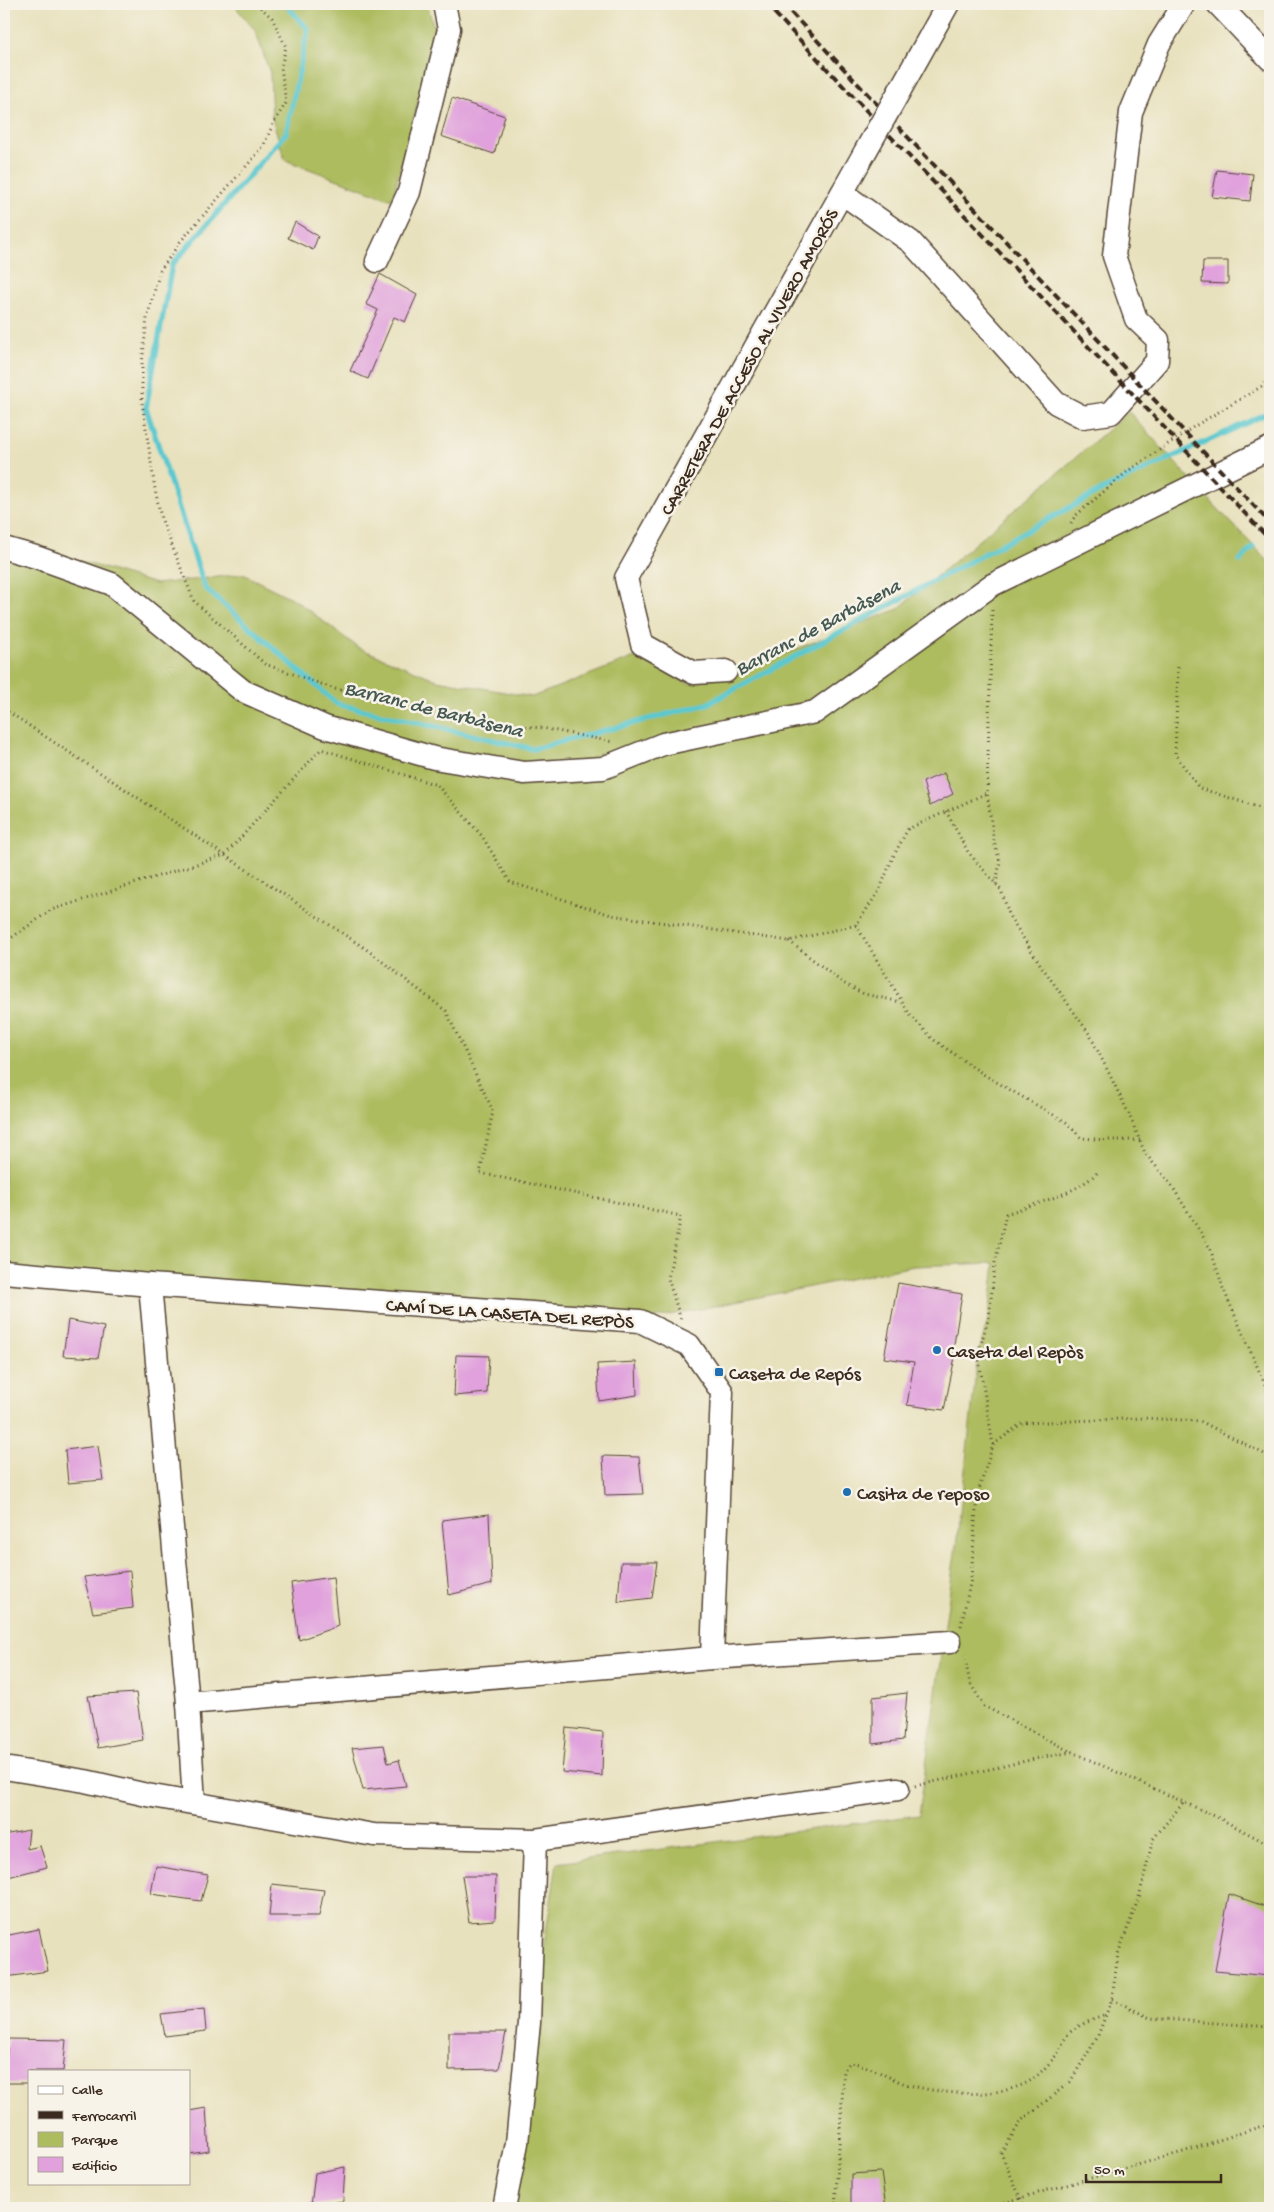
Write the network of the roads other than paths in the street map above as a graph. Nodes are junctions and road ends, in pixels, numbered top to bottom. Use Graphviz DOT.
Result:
graph roads {
  1 [pos="444,4"];
  2 [pos="948,4"];
  3 [pos="1184,4"];
  4 [pos="1218,4"];
  5 [pos="1270,59"];
  6 [pos="842,194"];
  7 [pos="377,261"];
  8 [pos="1270,448"];
  9 [pos="4,548"];
  10 [pos="726,671"];
  11 [pos="4,1272"];
  12 [pos="150,1285"];
  13 [pos="957,1648"];
  14 [pos="712,1658"];
  15 [pos="188,1703"];
  16 [pos="4,1768"];
  17 [pos="898,1790"];
  18 [pos="194,1803"];
  19 [pos="535,1840"];
  20 [pos="504,2208"];
  1 -- 7 [label="street"];
  2 -- 6 [label="street, CARRETERA DE ACCESO AL VIVERO AMORÓS, bridge"];
  3 -- 6 [label="street"];
  4 -- 5 [label="street"];
  6 -- 10 [label="street, CARRETERA DE ACCESO AL VIVERO AMORÓS"];
  8 -- 9 [label="street"];
  11 -- 12 [label="street, CAMÍ DE LA CASETA DEL REPÒS"];
  12 -- 14 [label="street, CAMÍ DE LA CASETA DEL REPÒS"];
  12 -- 15 [label="street"];
  13 -- 14 [label="street"];
  14 -- 15 [label="street"];
  15 -- 18 [label="street"];
  16 -- 18 [label="street"];
  17 -- 19 [label="street"];
  18 -- 19 [label="street"];
  19 -- 20 [label="street"];
}
